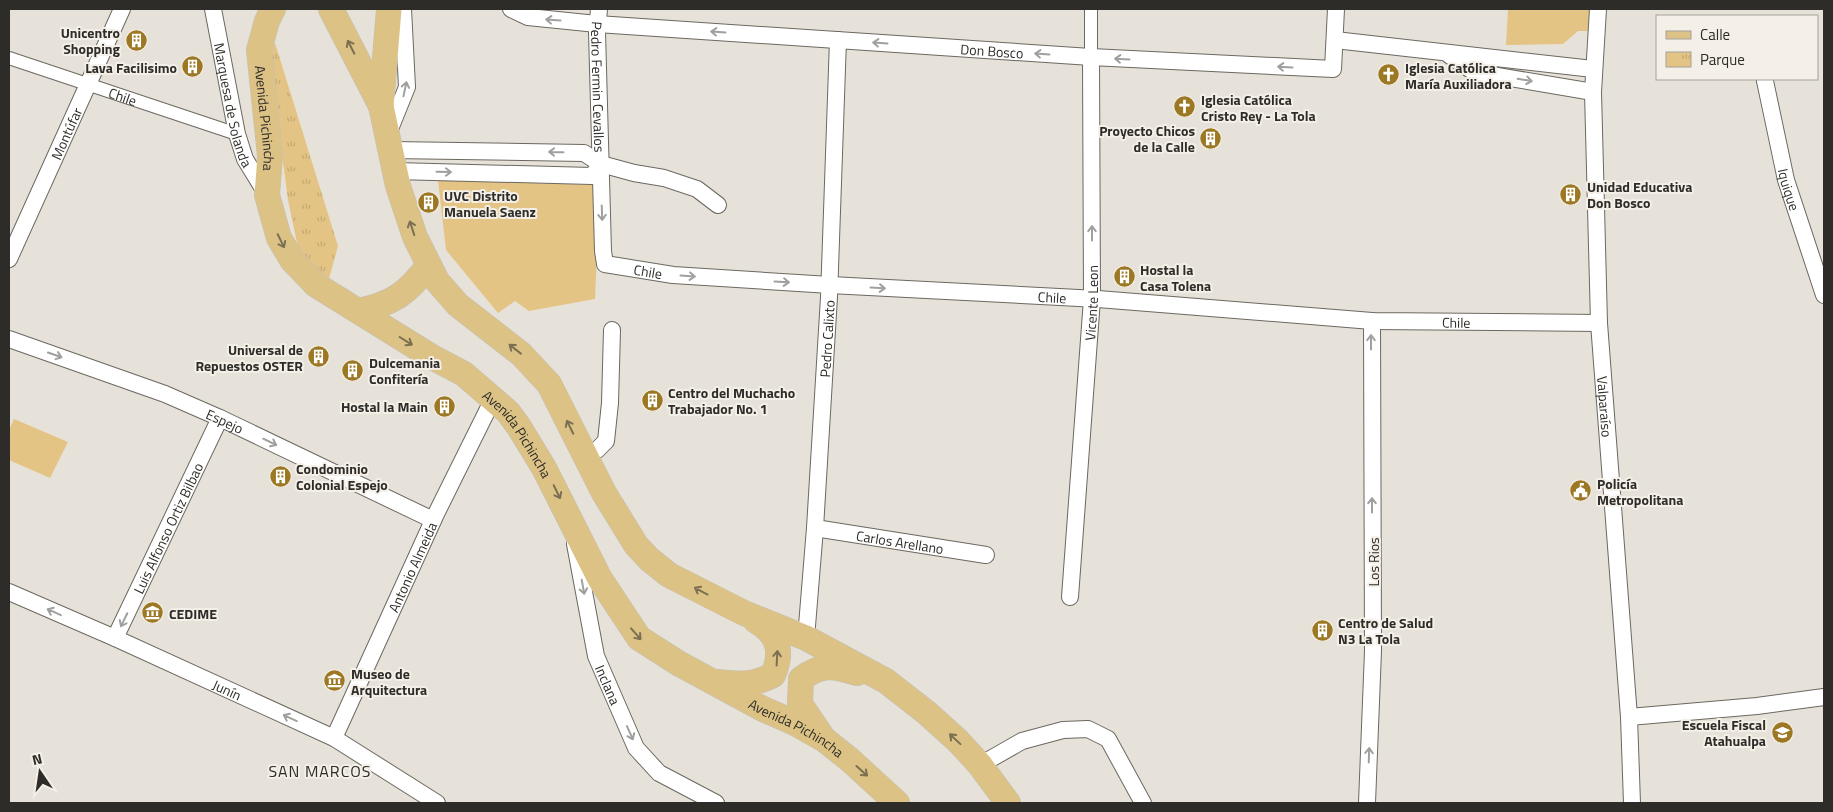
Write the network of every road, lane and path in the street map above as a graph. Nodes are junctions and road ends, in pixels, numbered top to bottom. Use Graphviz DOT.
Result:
graph roads {
  1 [pos="122,9"];
  2 [pos="273,9"];
  3 [pos="331,9"];
  4 [pos="511,9"];
  5 [pos="1091,9"];
  6 [pos="1336,9"];
  7 [pos="1598,9"];
  8 [pos="394,10"];
  9 [pos="218,12"];
  10 [pos="598,16"];
  11 [pos="838,40"];
  12 [pos="1335,40"];
  13 [pos="1448,54"];
  14 [pos="1090,57"];
  15 [pos="9,58"];
  16 [pos="1594,69"];
  17 [pos="1766,81"];
  18 [pos="88,83"];
  19 [pos="1593,92"];
  20 [pos="381,106"];
  21 [pos="237,134"];
  22 [pos="391,152"];
  23 [pos="601,164"];
  24 [pos="267,194"];
  25 [pos="718,205"];
  26 [pos="9,258"];
  27 [pos="428,266"];
  28 [pos="830,285"];
  29 [pos="1824,295"];
  30 [pos="1092,299"];
  31 [pos="358,311"];
  32 [pos="1372,321"];
  33 [pos="1599,323"];
  34 [pos="612,330"];
  35 [pos="9,339"];
  36 [pos="493,399"];
  37 [pos="220,418"];
  38 [pos="584,457"];
  39 [pos="433,520"];
  40 [pos="571,522"];
  41 [pos="815,528"];
  42 [pos="986,555"];
  43 [pos="9,592"];
  44 [pos="1070,597"];
  45 [pos="744,613"];
  46 [pos="115,638"];
  47 [pos="806,638"];
  48 [pos="710,681"];
  49 [pos="886,681"];
  50 [pos="1824,697"];
  51 [pos="1629,717"];
  52 [pos="334,738"];
  53 [pos="825,740"];
  54 [pos="980,765"];
  55 [pos="437,803"];
  56 [pos="716,803"];
  57 [pos="897,803"];
  58 [pos="1008,803"];
  59 [pos="1143,803"];
  60 [pos="1368,803"];
  61 [pos="1632,803"];
  1 -- 18 [label="street, Montúfar"];
  2 -- 24 [label="main road, Avenida Pichincha"];
  20 -- 3 [label="main road, one-way"];
  10 -- 4 [label="street, Don Bosco, one-way"];
  5 -- 14 [label="street, Vicente Leon"];
  6 -- 12 [label="street"];
  7 -- 16 [label="street, Valparaíso"];
  8 -- 20 [label="main road"];
  22 -- 8 [label="street, one-way"];
  9 -- 21 [label="street, Marquesa de Solanda"];
  11 -- 10 [label="street, Don Bosco, one-way"];
  10 -- 23 [label="street, Pedro Fermin Cevallos"];
  14 -- 11 [label="street, Don Bosco, one-way"];
  11 -- 28 [label="street, Pedro Calixto"];
  12 -- 13 [label="street"];
  12 -- 14 [label="street, Don Bosco, one-way"];
  13 -- 16 [label="street"];
  13 -- 19 [label="street, one-way"];
  30 -- 14 [label="street, Vicente Leon, one-way"];
  15 -- 18 [label="street, Chile"];
  16 -- 19 [label="street, Valparaíso"];
  17 -- 29 [label="street, Iquique"];
  18 -- 21 [label="street, Chile"];
  18 -- 26 [label="street, Montúfar"];
  19 -- 33 [label="street, Valparaíso"];
  20 -- 22 [label="main road"];
  21 -- 24 [label="street, Marquesa de Solanda"];
  23 -- 22 [label="street, one-way"];
  22 -- 23 [label="street, one-way"];
  27 -- 22 [label="main road, one-way"];
  23 -- 25 [label="street"];
  23 -- 28 [label="street, Chile, one-way"];
  24 -- 31 [label="main road, Avenida Pichincha, one-way"];
  27 -- 31 [label="main road"];
  38 -- 27 [label="main road, one-way"];
  28 -- 30 [label="street, Chile, one-way"];
  28 -- 41 [label="street, Pedro Calixto"];
  30 -- 32 [label="street, Chile"];
  30 -- 44 [label="street, Vicente Leon"];
  31 -- 36 [label="main road, Avenida Pichincha, one-way"];
  32 -- 33 [label="street, Chile"];
  60 -- 32 [label="street, Los Rios, one-way"];
  33 -- 51 [label="street, Valparaíso"];
  34 -- 38 [label="street"];
  35 -- 37 [label="street, Espejo, one-way"];
  36 -- 39 [label="street, Antonio Almeida"];
  36 -- 40 [label="main road, Avenida Pichincha, one-way"];
  37 -- 39 [label="street, Espejo, one-way"];
  37 -- 46 [label="street, Luis Alfonso Ortiz Bilbao, one-way"];
  45 -- 38 [label="main road, one-way"];
  39 -- 52 [label="street, Antonio Almeida"];
  40 -- 48 [label="main road, Avenida Pichincha, one-way"];
  40 -- 56 [label="street, Inclana, one-way"];
  41 -- 42 [label="street, Carlos Arellano"];
  41 -- 47 [label="street, Pedro Calixto"];
  46 -- 43 [label="street, Junín, one-way"];
  45 -- 47 [label="main road"];
  48 -- 45 [label="main road, one-way"];
  52 -- 46 [label="street, Junín, one-way"];
  47 -- 49 [label="main road"];
  48 -- 53 [label="main road, Avenida Pichincha"];
  49 -- 53 [label="main road"];
  54 -- 49 [label="main road, one-way"];
  50 -- 51 [label="street"];
  51 -- 61 [label="street, Valparaíso"];
  52 -- 55 [label="street, Junín"];
  53 -- 57 [label="main road, Avenida Pichincha, one-way"];
  54 -- 58 [label="main road"];
  54 -- 59 [label="street"];
}
